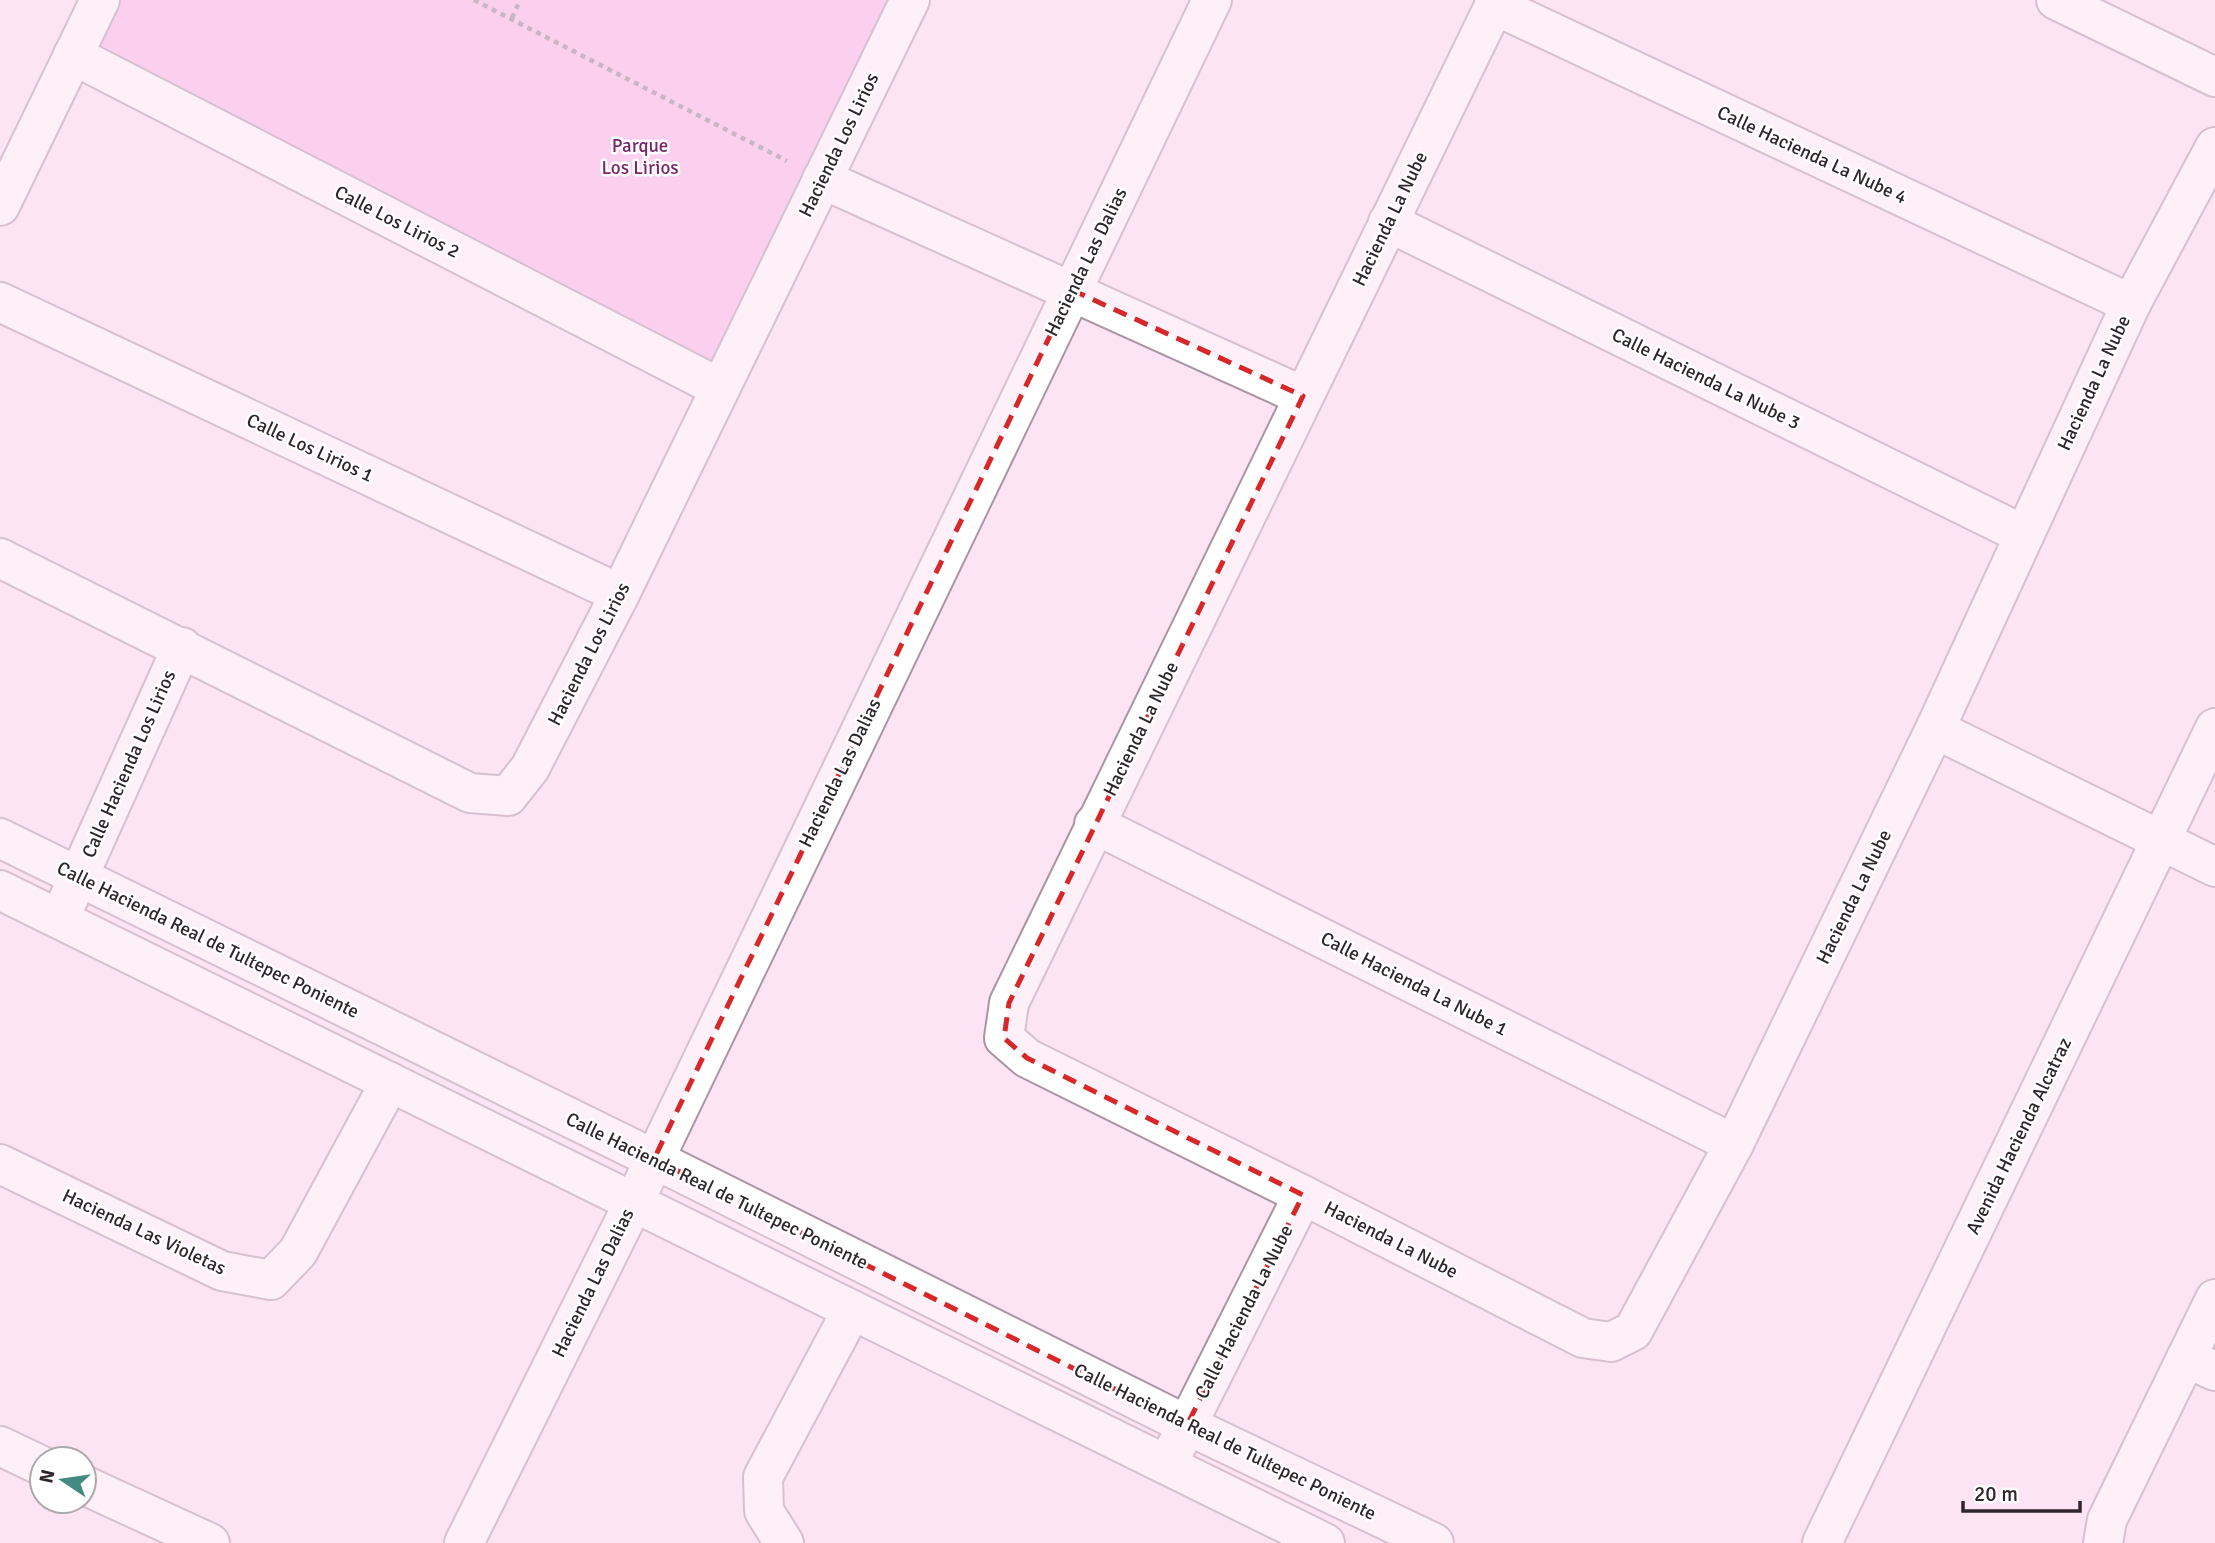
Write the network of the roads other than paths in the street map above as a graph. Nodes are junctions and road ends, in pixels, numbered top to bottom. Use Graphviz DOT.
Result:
graph roads {
  1 [pos="100,0"];
  2 [pos="910,0"];
  3 [pos="1212,0"];
  4 [pos="2056,0"];
  5 [pos="1496,3"];
  6 [pos="74,55"];
  7 [pos="2215,77"];
  8 [pos="2215,147"];
  9 [pos="822,179"];
  10 [pos="0,206"];
  11 [pos="1388,222"];
  12 [pos="1072,290"];
  13 [pos="0,302"];
  14 [pos="2131,304"];
  15 [pos="720,388"];
  16 [pos="1303,396"];
  17 [pos="2024,535"];
  18 [pos="0,558"];
  19 [pos="620,594"];
  20 [pos="182,647"];
  21 [pos="2215,728"];
  22 [pos="1935,729"];
  23 [pos="1094,824"];
  24 [pos="0,838"];
  25 [pos="2162,841"];
  26 [pos="2215,867"];
  27 [pos="79,877"];
  28 [pos="0,890"];
  29 [pos="60,920"];
  30 [pos="390,1082"];
  31 [pos="1734,1144"];
  32 [pos="654,1159"];
  33 [pos="0,1164"];
  34 [pos="1303,1195"];
  35 [pos="634,1202"];
  36 [pos="2215,1299"];
  37 [pos="852,1310"];
  38 [pos="2201,1365"];
  39 [pos="1187,1425"];
  40 [pos="2,1453"];
  41 [pos="28,1461"];
  42 [pos="1166,1467"];
  43 [pos="98,1491"];
  44 [pos="210,1543"];
  45 [pos="464,1543"];
  46 [pos="784,1543"];
  47 [pos="1325,1543"];
  48 [pos="1434,1543"];
  49 [pos="1822,1543"];
  50 [pos="2103,1543"];
  1 -- 6 [label="street"];
  2 -- 9 [label="street, Hacienda Los Lirios"];
  3 -- 12 [label="street, Hacienda Las Dalias"];
  4 -- 7 [label="street"];
  5 -- 11 [label="street, Hacienda La Nube"];
  5 -- 14 [label="street, Calle Hacienda La Nube 4"];
  6 -- 10 [label="street"];
  6 -- 15 [label="street, Calle Los Lirios 2"];
  8 -- 14 [label="street, Hacienda La Nube"];
  9 -- 12 [label="street"];
  9 -- 15 [label="street, Hacienda Los Lirios"];
  11 -- 16 [label="street, Hacienda La Nube"];
  11 -- 17 [label="street, Calle Hacienda La Nube 3"];
  12 -- 16 [label="street"];
  12 -- 32 [label="street, Hacienda Las Dalias"];
  13 -- 19 [label="street, Calle Los Lirios 1"];
  14 -- 17 [label="street, Hacienda La Nube"];
  15 -- 19 [label="street, Hacienda Los Lirios"];
  16 -- 23 [label="street, Hacienda La Nube"];
  17 -- 22 [label="street, Hacienda La Nube"];
  18 -- 20 [label="street, Hacienda Los Lirios"];
  19 -- 20 [label="street, Hacienda Los Lirios"];
  20 -- 27 [label="street, Calle Hacienda Los Lirios"];
  21 -- 25 [label="street, Avenida Hacienda Alcatraz"];
  22 -- 25 [label="street"];
  22 -- 31 [label="street, Hacienda La Nube"];
  23 -- 31 [label="street, Calle Hacienda La Nube 1"];
  23 -- 34 [label="street, Hacienda La Nube"];
  24 -- 27 [label="street, Calle Hacienda Real de Tultepec Poniente"];
  25 -- 26 [label="street"];
  25 -- 49 [label="street, Avenida Hacienda Alcatraz"];
  27 -- 29 [label="street, Calle Hacienda Los Lirios"];
  27 -- 32 [label="street, Calle Hacienda Real de Tultepec Poniente"];
  28 -- 29 [label="street"];
  29 -- 30 [label="street"];
  30 -- 33 [label="street, Hacienda Las Violetas"];
  30 -- 35 [label="street"];
  31 -- 34 [label="street, Hacienda La Nube"];
  32 -- 35 [label="street, Hacienda Las Dalias"];
  32 -- 39 [label="street, Calle Hacienda Real de Tultepec Poniente"];
  34 -- 39 [label="street, Calle Hacienda La Nube"];
  35 -- 37 [label="street"];
  35 -- 45 [label="street, Hacienda Las Dalias"];
  36 -- 38 [label="street"];
  37 -- 42 [label="street"];
  37 -- 46 [label="street"];
  38 -- 50 [label="street"];
  39 -- 42 [label="street, Calle Hacienda La Nube"];
  39 -- 48 [label="street, Calle Hacienda Real de Tultepec Poniente"];
  40 -- 41 [label="street"];
  42 -- 47 [label="street"];
  43 -- 44 [label="street"];
}
